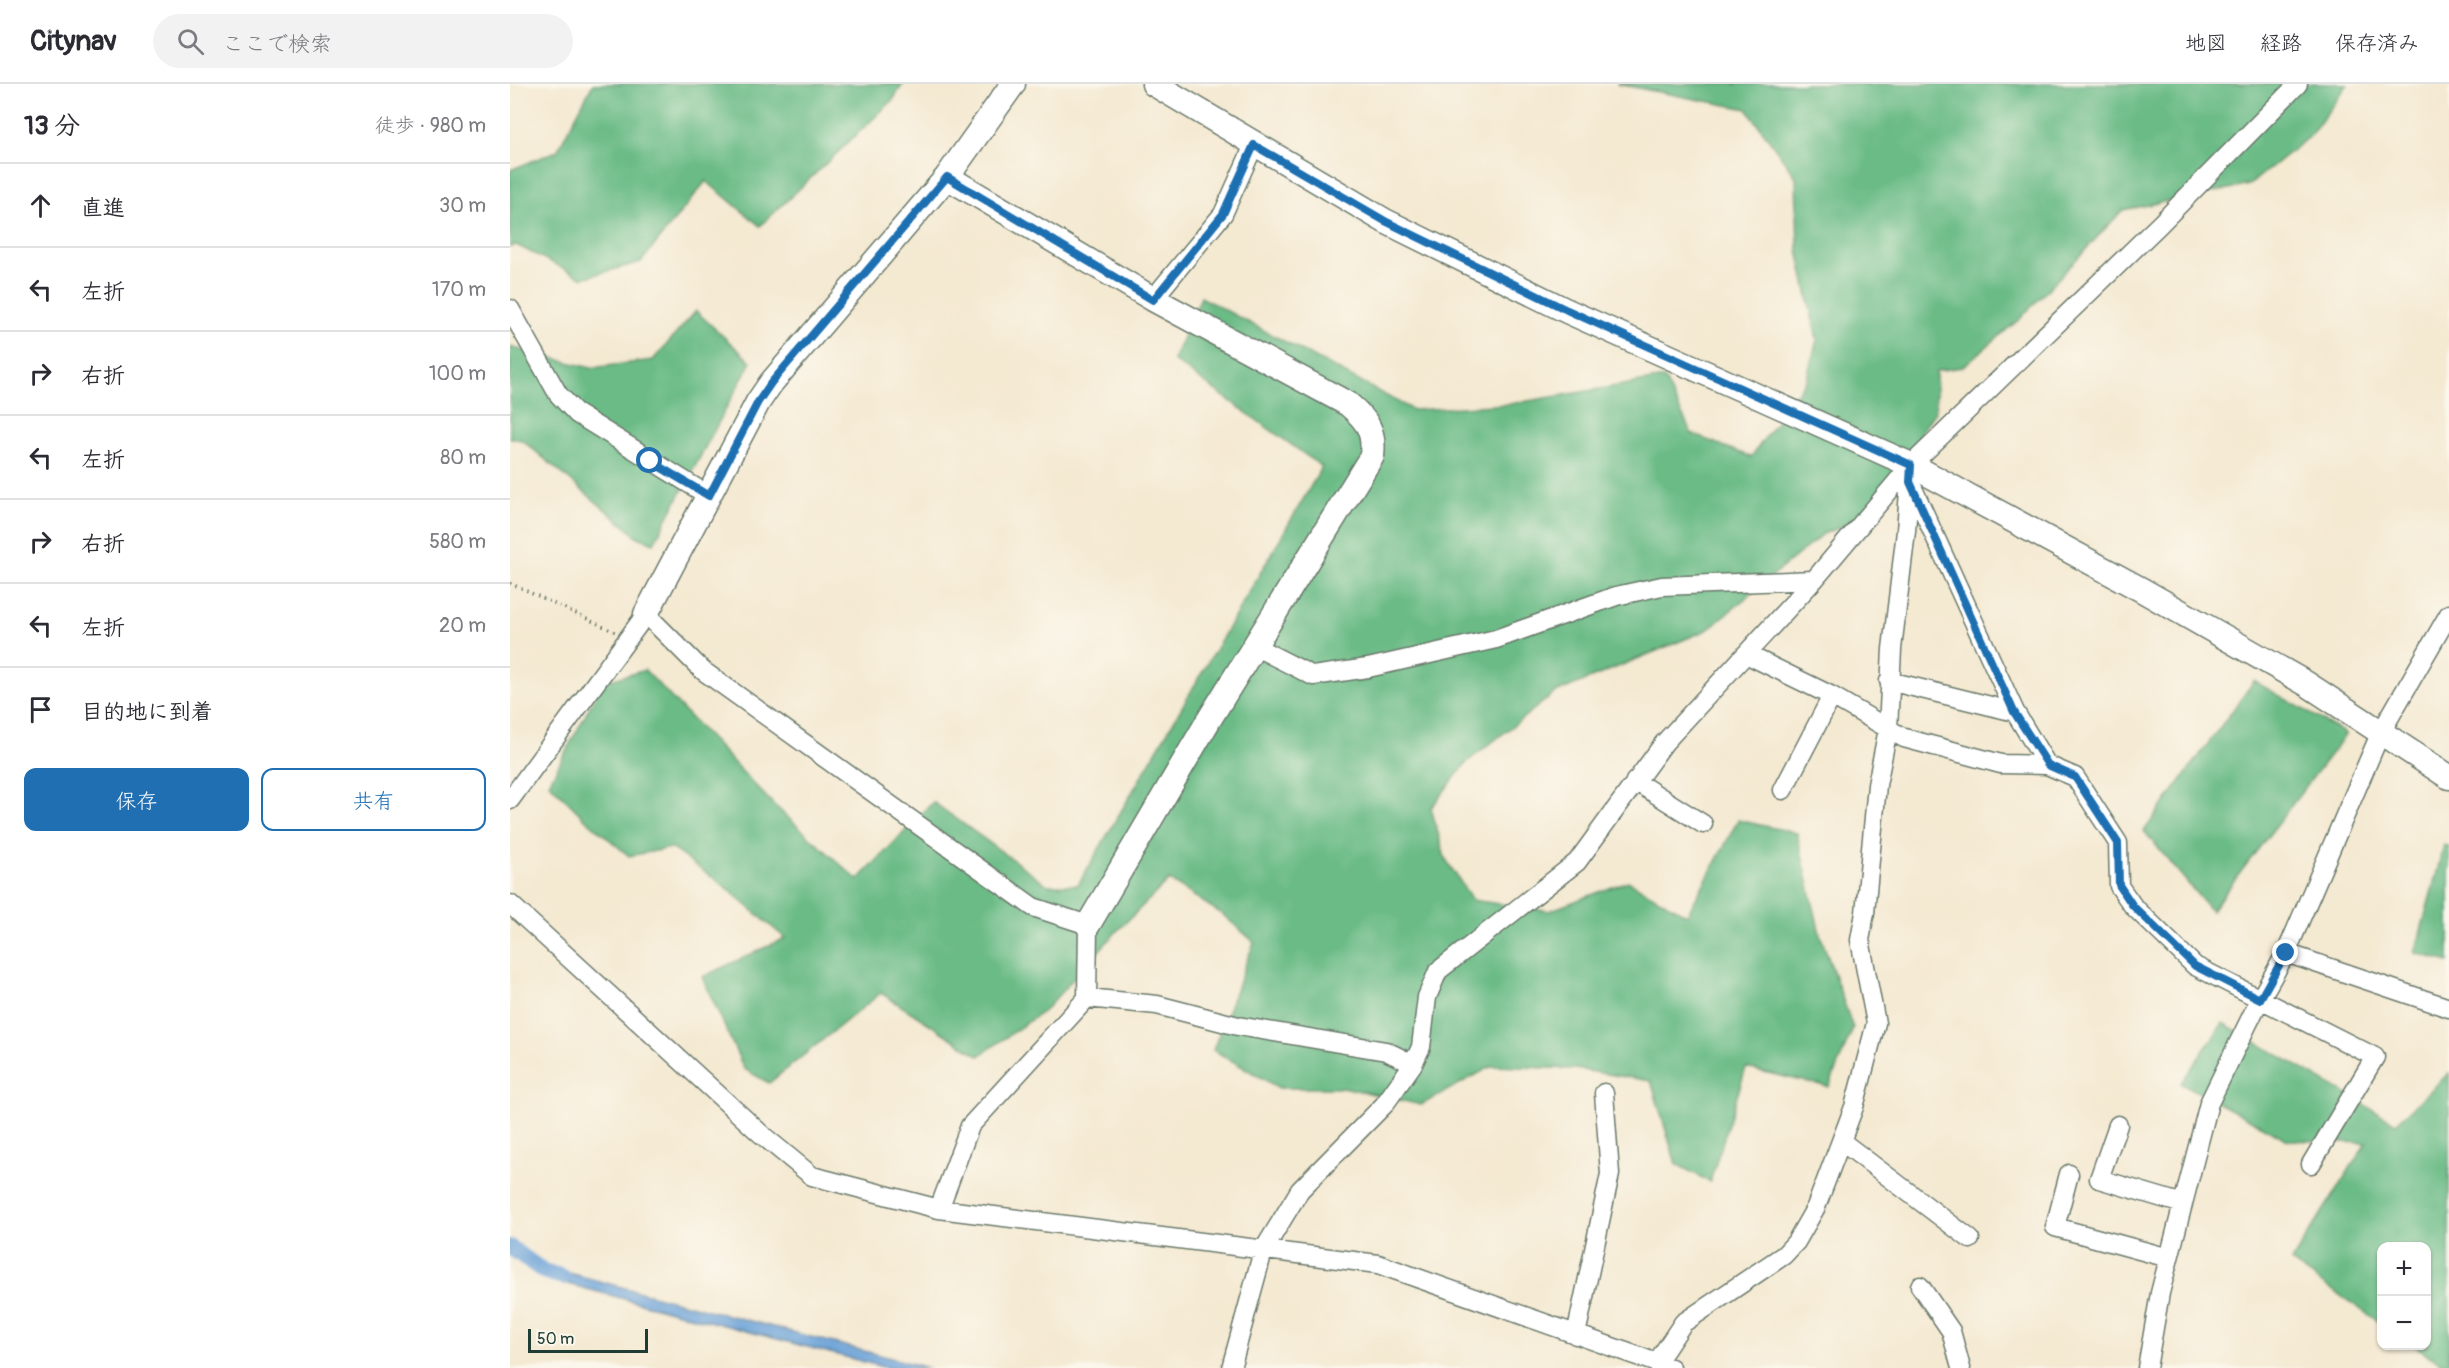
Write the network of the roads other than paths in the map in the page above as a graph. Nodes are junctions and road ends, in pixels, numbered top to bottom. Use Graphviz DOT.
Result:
graph roads {
  1 [pos="1013,84"];
  2 [pos="1154,84"];
  3 [pos="2298,84"];
  4 [pos="1254,145"];
  5 [pos="947,177"];
  6 [pos="1153,300"];
  7 [pos="510,309"];
  8 [pos="1911,474"];
  9 [pos="709,496"];
  10 [pos="1814,580"];
  11 [pos="646,614"];
  12 [pos="2449,614"];
  13 [pos="1254,646"];
  14 [pos="1746,654"];
  15 [pos="1889,681"];
  16 [pos="1832,696"];
  17 [pos="2014,712"];
  18 [pos="1888,729"];
  19 [pos="2380,734"];
  20 [pos="2048,765"];
  21 [pos="2449,777"];
  22 [pos="1635,780"];
  23 [pos="1783,790"];
  24 [pos="510,800"];
  25 [pos="1703,824"];
  26 [pos="510,904"];
  27 [pos="1088,925"];
  28 [pos="2286,953"];
  29 [pos="1087,998"];
  30 [pos="2260,999"];
  31 [pos="2449,1008"];
  32 [pos="1413,1064"];
  33 [pos="1604,1094"];
  34 [pos="2118,1125"];
  35 [pos="1841,1141"];
  36 [pos="2311,1164"];
  37 [pos="2069,1174"];
  38 [pos="2183,1204"];
  39 [pos="939,1209"];
  40 [pos="1970,1239"];
  41 [pos="1263,1251"];
  42 [pos="2169,1258"];
  43 [pos="1920,1286"];
  44 [pos="1576,1335"];
  45 [pos="1664,1365"];
  46 [pos="1231,1368"];
  47 [pos="1961,1368"];
  48 [pos="2147,1368"];
  1 -- 5 [label="street"];
  2 -- 4 [label="street"];
  3 -- 8 [label="street"];
  4 -- 6 [label="street"];
  4 -- 8 [label="street"];
  5 -- 6 [label="street"];
  5 -- 9 [label="street"];
  6 -- 13 [label="street"];
  7 -- 9 [label="street"];
  8 -- 10 [label="street"];
  8 -- 15 [label="street"];
  8 -- 17 [label="street"];
  8 -- 19 [label="street"];
  9 -- 11 [label="street"];
  10 -- 13 [label="street"];
  10 -- 14 [label="street"];
  11 -- 24 [label="street"];
  11 -- 27 [label="street"];
  12 -- 19 [label="street"];
  13 -- 27 [label="street"];
  14 -- 16 [label="street"];
  14 -- 22 [label="street"];
  15 -- 17 [label="street"];
  15 -- 18 [label="street"];
  16 -- 18 [label="street"];
  16 -- 23 [label="street"];
  17 -- 20 [label="street"];
  18 -- 20 [label="street"];
  18 -- 35 [label="street"];
  19 -- 21 [label="street"];
  19 -- 28 [label="street"];
  20 -- 30 [label="street"];
  22 -- 25 [label="street"];
  22 -- 32 [label="street"];
  26 -- 39 [label="street"];
  27 -- 29 [label="street"];
  28 -- 30 [label="street"];
  28 -- 31 [label="street"];
  29 -- 32 [label="street"];
  29 -- 39 [label="street"];
  30 -- 36 [label="street"];
  30 -- 38 [label="street"];
  32 -- 41 [label="street"];
  33 -- 44 [label="street"];
  34 -- 38 [label="street"];
  35 -- 40 [label="street"];
  35 -- 45 [label="street"];
  37 -- 42 [label="street"];
  38 -- 42 [label="street"];
  39 -- 41 [label="street"];
  41 -- 44 [label="street"];
  41 -- 46 [label="street"];
  42 -- 48 [label="street"];
  43 -- 47 [label="street"];
  44 -- 45 [label="street"];
}
